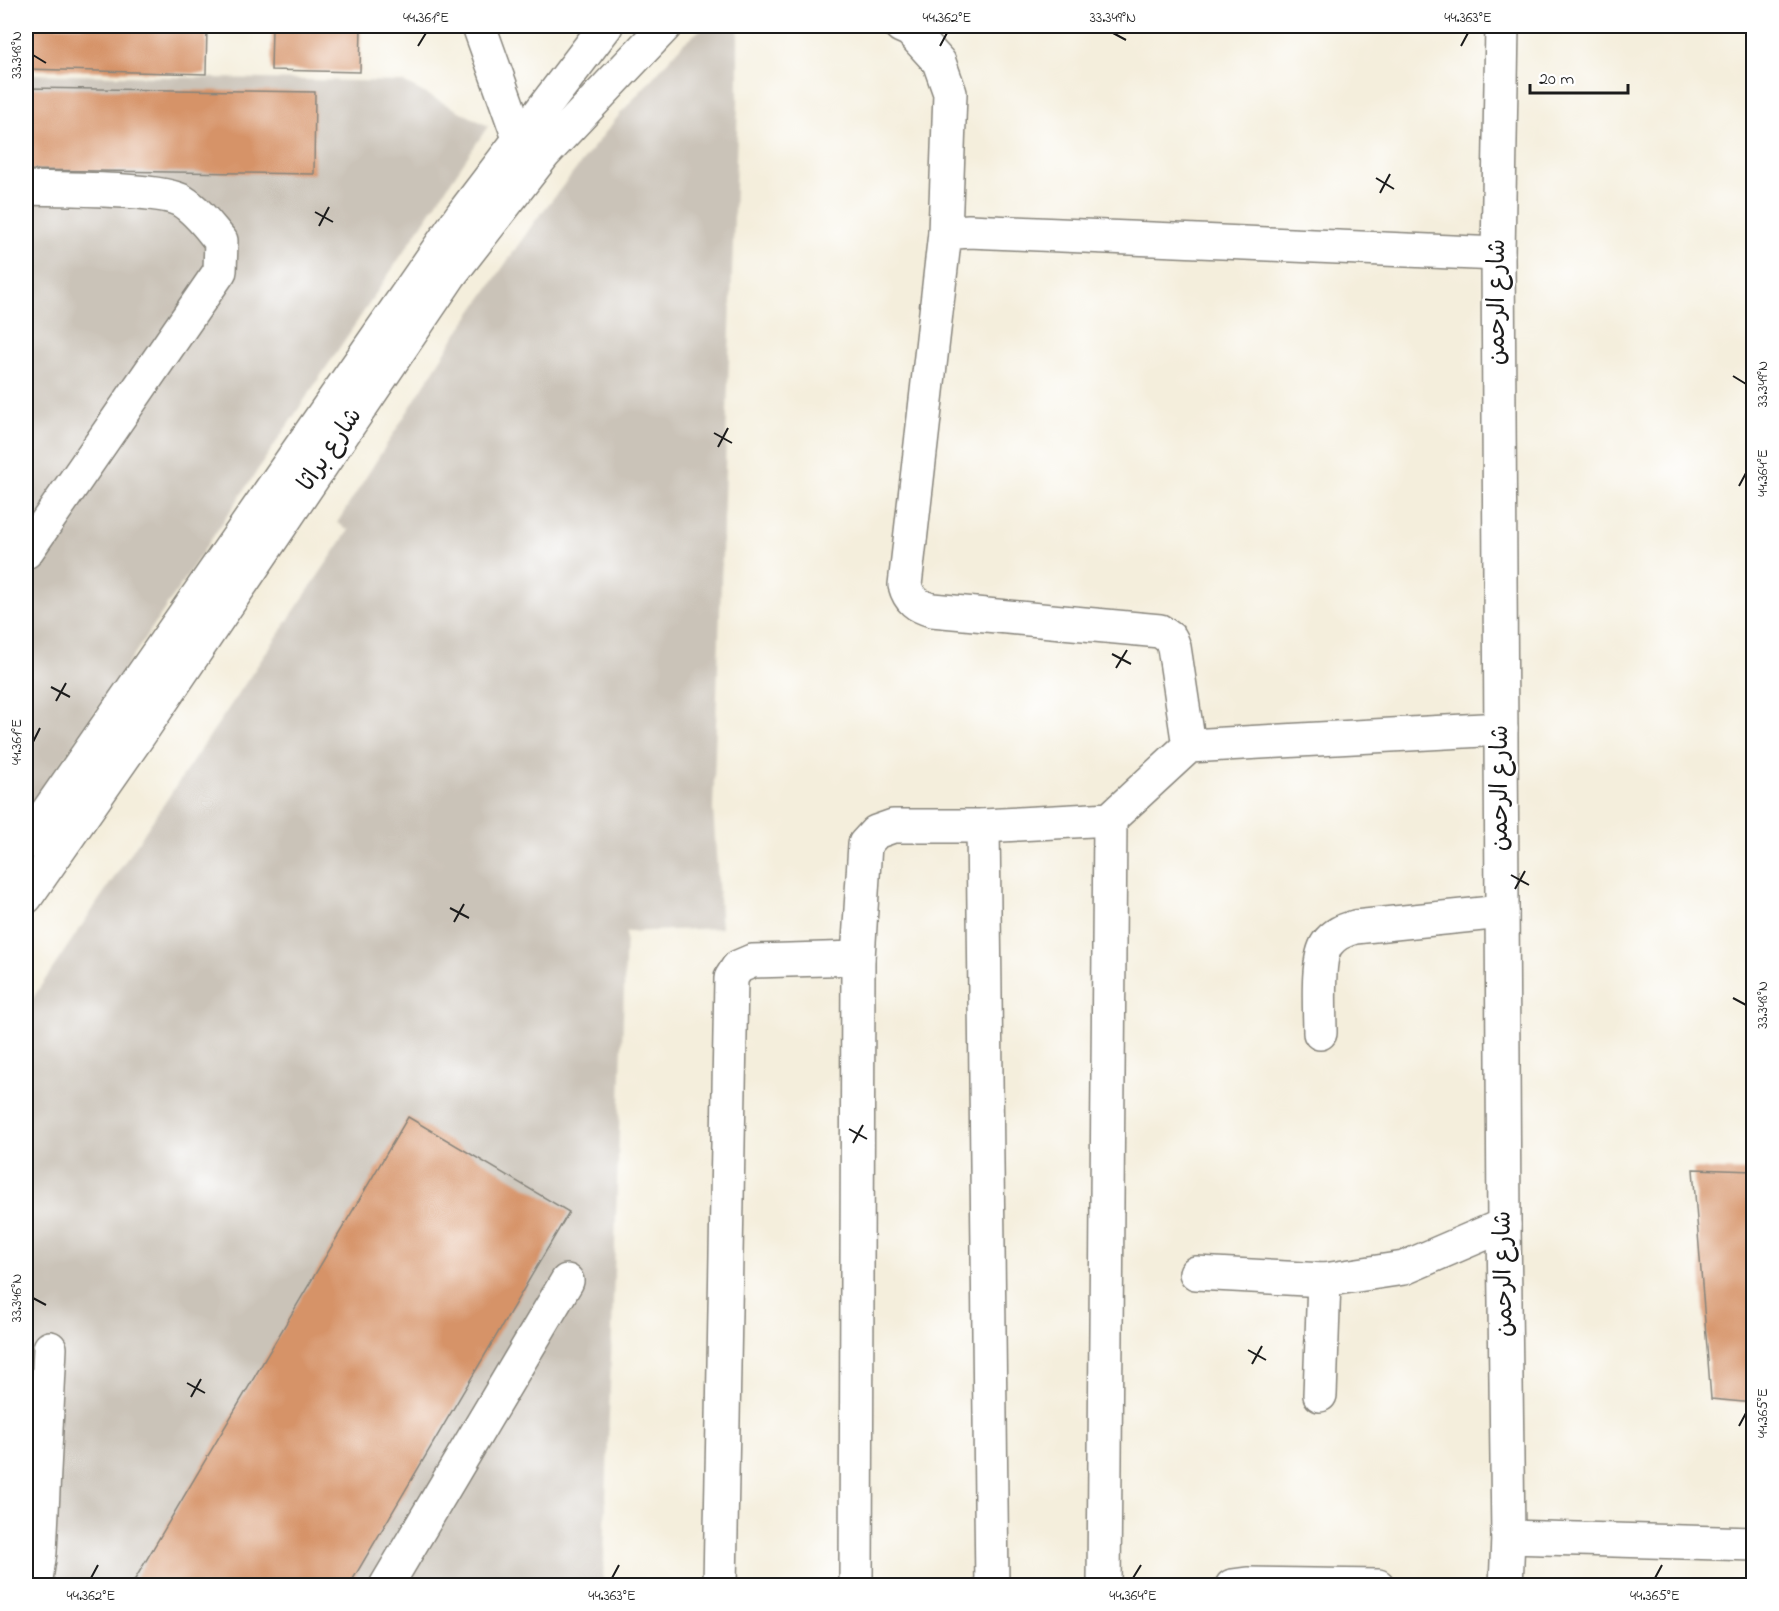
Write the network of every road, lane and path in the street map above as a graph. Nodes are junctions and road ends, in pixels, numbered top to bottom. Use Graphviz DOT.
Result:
graph roads {
  1 [pos="479,26"];
  2 [pos="606,26"];
  3 [pos="672,26"];
  4 [pos="901,26"];
  5 [pos="1502,26"];
  6 [pos="655,36"];
  7 [pos="519,138"];
  8 [pos="26,188"];
  9 [pos="945,232"];
  10 [pos="1498,254"];
  11 [pos="26,552"];
  12 [pos="1501,729"];
  13 [pos="1189,747"];
  14 [pos="1110,819"];
  15 [pos="983,826"];
  16 [pos="26,843"];
  17 [pos="26,897"];
  18 [pos="1502,912"];
  19 [pos="858,958"];
  20 [pos="1320,1033"];
  21 [pos="1504,1225"];
  22 [pos="1196,1273"];
  23 [pos="1324,1280"];
  24 [pos="567,1281"];
  25 [pos="50,1348"];
  26 [pos="1320,1395"];
  27 [pos="1508,1537"];
  28 [pos="1754,1544"];
  29 [pos="1242,1585"];
  30 [pos="1329,1585"];
  31 [pos="35,1586"];
  32 [pos="386,1586"];
  33 [pos="720,1586"];
  34 [pos="855,1586"];
  35 [pos="992,1586"];
  36 [pos="1104,1586"];
  37 [pos="1378,1586"];
  38 [pos="1506,1586"];
  1 -- 7 [label="street"];
  2 -- 7 [label="street, شارع براثا"];
  3 -- 6 [label="street, شارع براثا"];
  4 -- 9 [label="street"];
  5 -- 10 [label="street, شارع الرحمن"];
  6 -- 17 [label="street, شارع براثا"];
  7 -- 16 [label="street, شارع براثا"];
  8 -- 11 [label="street"];
  9 -- 10 [label="street"];
  9 -- 13 [label="street"];
  10 -- 12 [label="street, شارع الرحمن"];
  12 -- 13 [label="street"];
  12 -- 18 [label="street, شارع الرحمن"];
  13 -- 14 [label="street"];
  14 -- 15 [label="street"];
  14 -- 36 [label="street"];
  15 -- 19 [label="street"];
  15 -- 35 [label="street"];
  18 -- 20 [label="street"];
  18 -- 21 [label="street, شارع الرحمن"];
  19 -- 33 [label="street"];
  19 -- 34 [label="street"];
  21 -- 23 [label="street"];
  21 -- 27 [label="street, شارع الرحمن"];
  22 -- 23 [label="street"];
  23 -- 26 [label="street"];
  24 -- 32 [label="street"];
  25 -- 31 [label="street"];
  27 -- 28 [label="street"];
  27 -- 38 [label="street, شارع الرحمن"];
  29 -- 30 [label="street"];
  30 -- 37 [label="street"];
}
